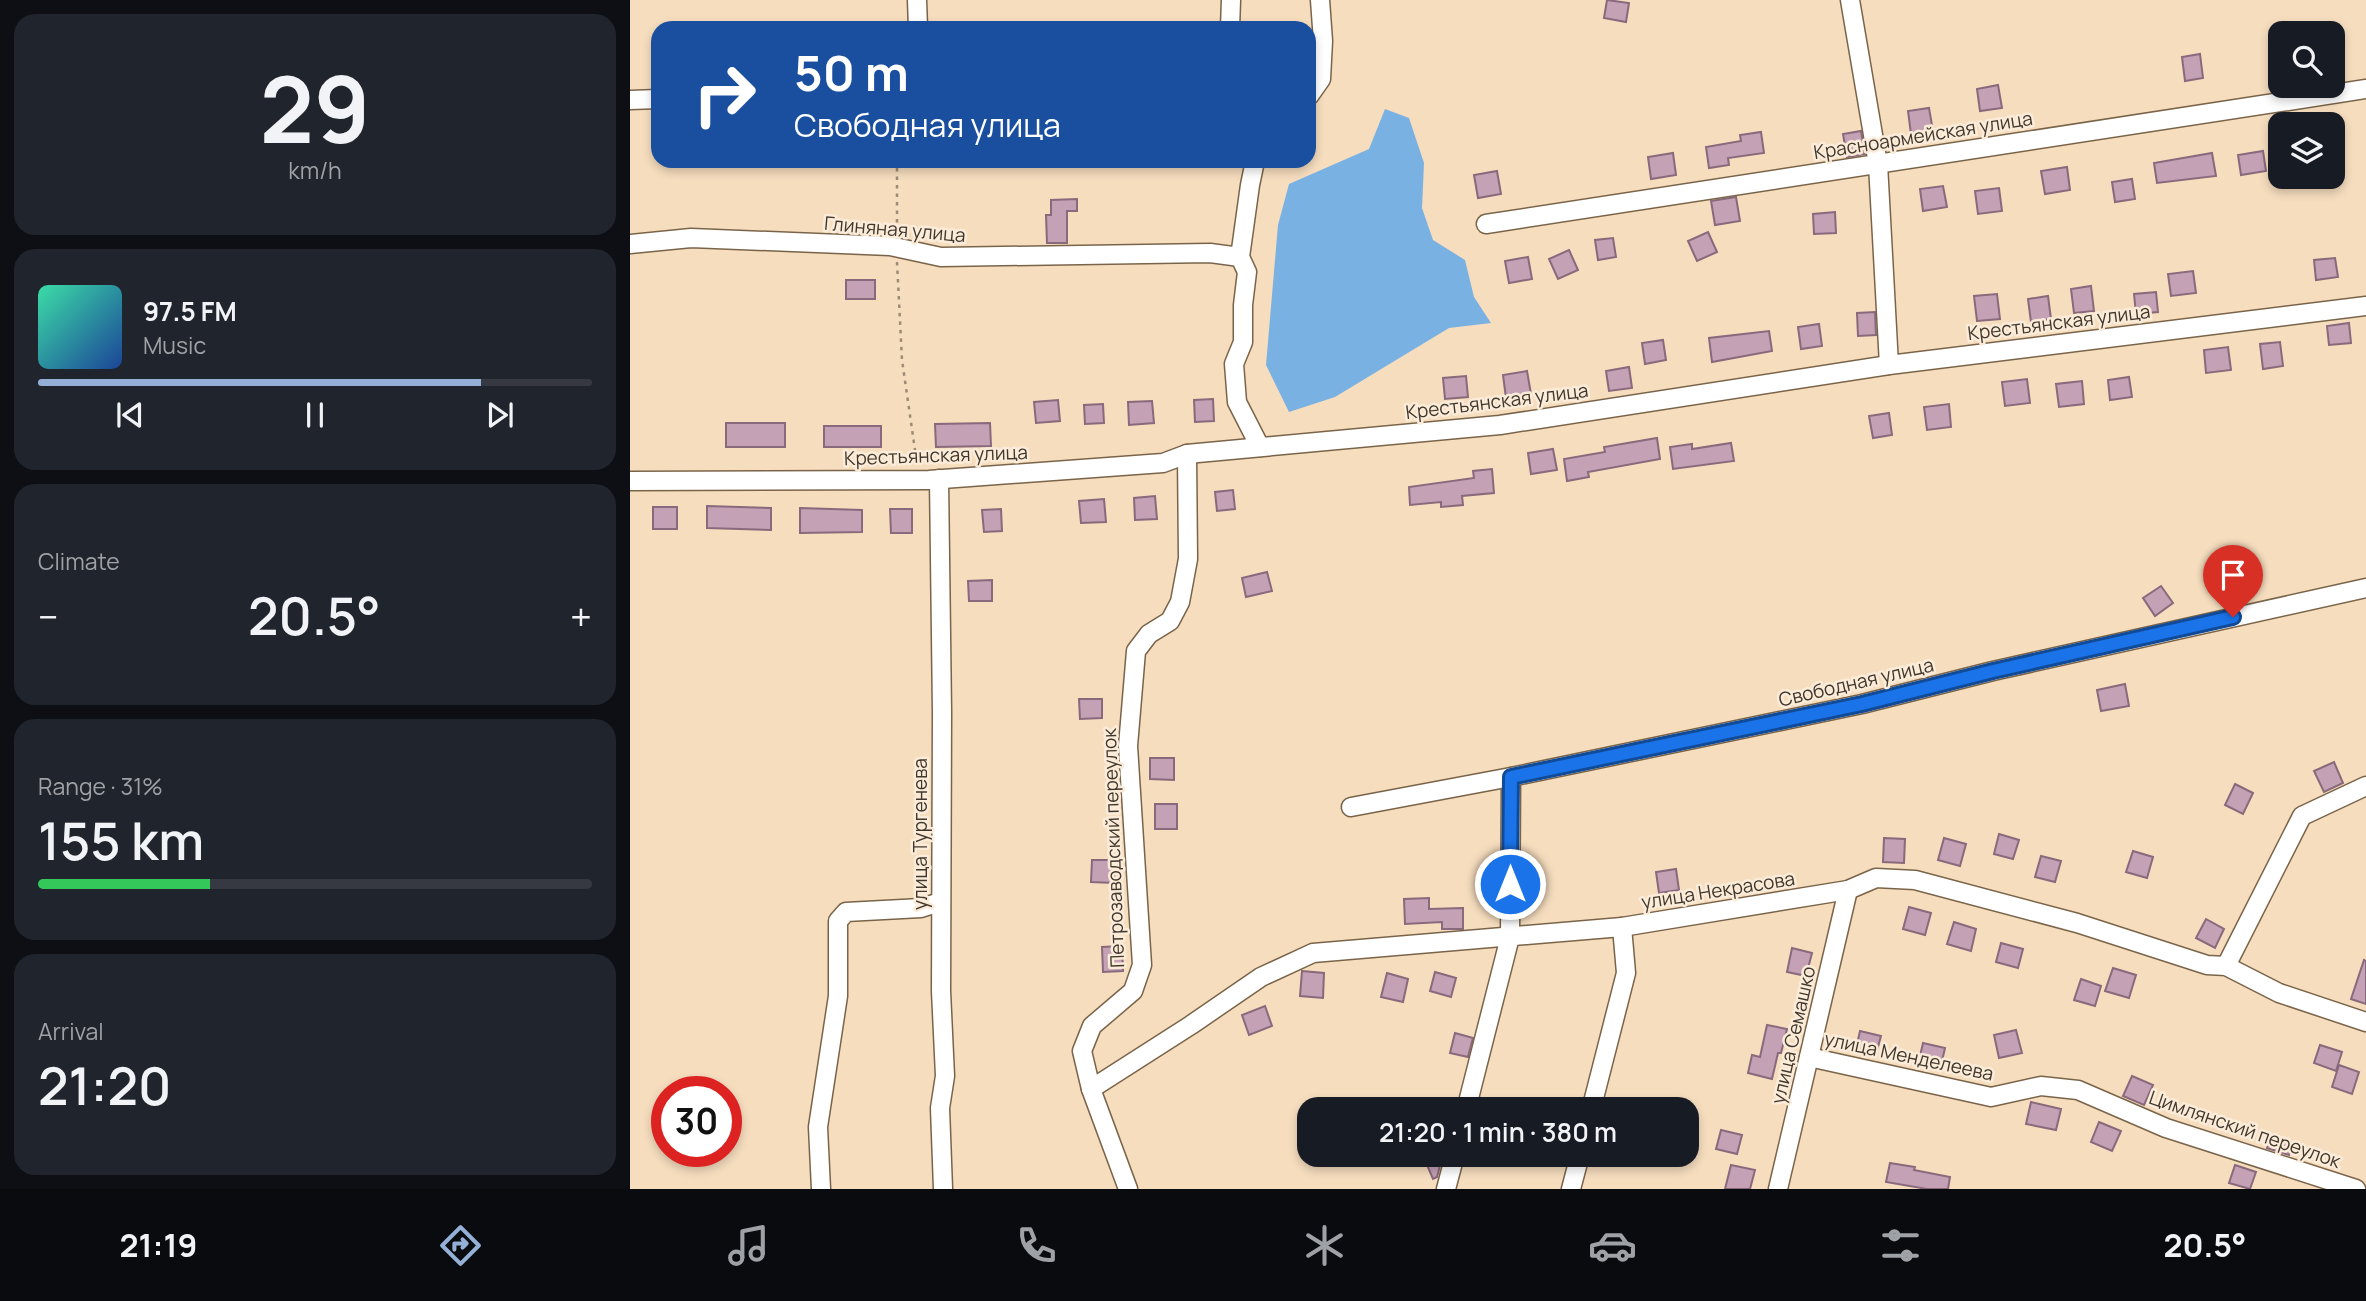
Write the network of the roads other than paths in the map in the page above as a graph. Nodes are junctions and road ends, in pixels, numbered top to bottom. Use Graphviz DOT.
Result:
graph roads {
  1 [pos="916,0"];
  2 [pos="1231,0"];
  3 [pos="1320,0"];
  4 [pos="1850,0"];
  5 [pos="918,21"];
  6 [pos="1230,21"];
  7 [pos="1316,86"];
  8 [pos="2366,89"];
  9 [pos="651,99"];
  10 [pos="630,100"];
  11 [pos="1878,164"];
  12 [pos="1254,168"];
  13 [pos="1486,223"];
  14 [pos="630,244"];
  15 [pos="1240,257"];
  16 [pos="2366,306"];
  17 [pos="1888,365"];
  18 [pos="1260,447"];
  19 [pos="1187,454"];
  20 [pos="939,479"];
  21 [pos="630,481"];
  22 [pos="2366,587"];
  23 [pos="1511,777"];
  24 [pos="2366,786"];
  25 [pos="1351,807"];
  26 [pos="1848,890"];
  27 [pos="940,902"];
  28 [pos="1622,928"];
  29 [pos="1510,937"];
  30 [pos="2227,967"];
  31 [pos="2366,1022"];
  32 [pos="1809,1057"];
  33 [pos="2041,1086"];
  34 [pos="1091,1090"];
  35 [pos="1469,1097"];
  36 [pos="1594,1097"];
  37 [pos="1452,1167"];
  38 [pos="1577,1167"];
  39 [pos="821,1189"];
  40 [pos="943,1189"];
  41 [pos="1128,1189"];
  42 [pos="1446,1189"];
  43 [pos="1571,1189"];
  44 [pos="1778,1189"];
  45 [pos="2356,1189"];
  1 -- 5 [label="street"];
  2 -- 6 [label="street"];
  3 -- 7 [label="street"];
  4 -- 11 [label="street"];
  8 -- 11 [label="street, Красноармейская улица"];
  9 -- 10 [label="street"];
  11 -- 13 [label="street, Красноармейская улица"];
  11 -- 17 [label="street"];
  12 -- 15 [label="street"];
  14 -- 15 [label="street, Глиняная улица"];
  15 -- 18 [label="street"];
  16 -- 17 [label="street, Крестьянская улица"];
  17 -- 18 [label="street, Крестьянская улица"];
  18 -- 19 [label="street, Крестьянская улица"];
  19 -- 20 [label="street, Крестьянская улица"];
  19 -- 34 [label="street, Петрозаводский переулок"];
  20 -- 21 [label="street, Крестьянская улица"];
  20 -- 27 [label="street, улица Тургенева"];
  22 -- 23 [label="street, Свободная улица"];
  23 -- 25 [label="street, Свободная улица"];
  23 -- 29 [label="street"];
  24 -- 30 [label="street"];
  26 -- 28 [label="street, улица Некрасова"];
  26 -- 30 [label="street, улица Некрасова"];
  26 -- 32 [label="street, улица Семашко"];
  27 -- 39 [label="street"];
  27 -- 40 [label="street, улица Тургенева"];
  28 -- 29 [label="street, улица Некрасова"];
  28 -- 36 [label="street"];
  29 -- 34 [label="street, улица Некрасова"];
  29 -- 35 [label="street"];
  30 -- 31 [label="street, улица Некрасова"];
  32 -- 33 [label="street, улица Менделеева"];
  32 -- 44 [label="street, улица Семашко"];
  33 -- 45 [label="street, Цимлянский переулок"];
  34 -- 41 [label="street, Петрозаводский переулок"];
  37 -- 42 [label="street"];
  38 -- 43 [label="street"];
}
